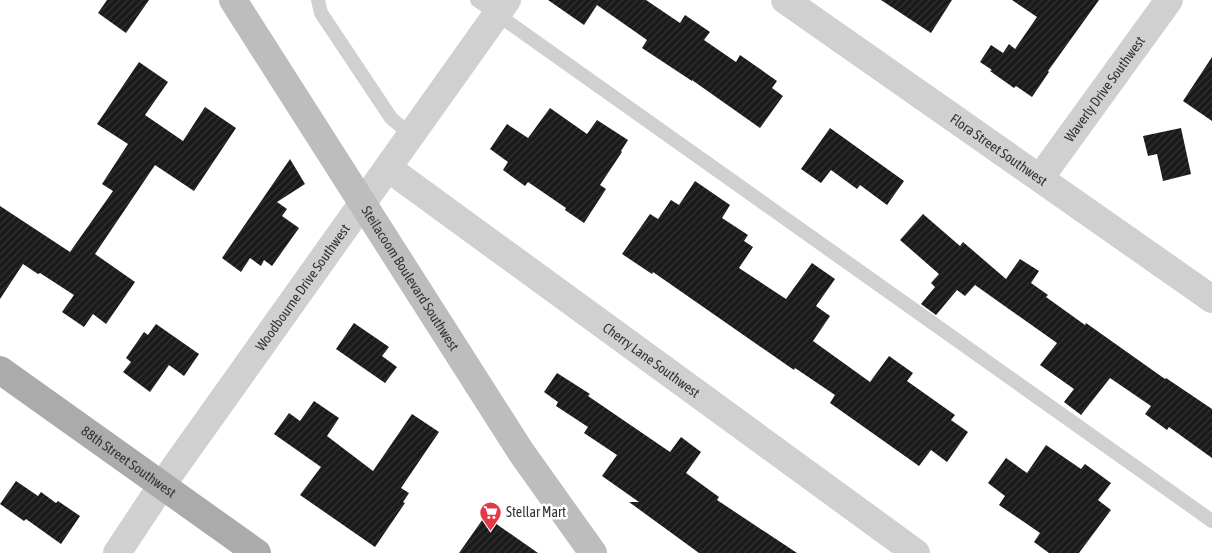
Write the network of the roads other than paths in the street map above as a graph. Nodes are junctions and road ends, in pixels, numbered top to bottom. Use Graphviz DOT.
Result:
graph roads {
  1 [pos="233,0"];
  2 [pos="318,0"];
  3 [pos="785,0"];
  4 [pos="1169,0"];
  5 [pos="494,5"];
  6 [pos="411,135"];
  7 [pos="388,168"];
  8 [pos="1040,178"];
  9 [pos="363,203"];
  10 [pos="1212,299"];
  11 [pos="0,370"];
  12 [pos="162,486"];
  13 [pos="1212,521"];
  14 [pos="117,553"];
  15 [pos="257,553"];
  16 [pos="592,553"];
  17 [pos="916,553"];
  1 -- 9 [label="main road, Steilacoom Boulevard Southwest"];
  2 -- 6 [label="lane"];
  3 -- 8 [label="street, Flora Street Southwest"];
  4 -- 8 [label="street, Waverly Drive Southwest"];
  5 -- 6 [label="street, Woodbourne Drive Southwest"];
  5 -- 13 [label="lane"];
  6 -- 7 [label="street, Woodbourne Drive Southwest"];
  7 -- 9 [label="street, Woodbourne Drive Southwest"];
  7 -- 17 [label="street, Cherry Lane Southwest"];
  8 -- 10 [label="street, Flora Street Southwest"];
  9 -- 12 [label="street, Woodbourne Drive Southwest"];
  9 -- 16 [label="main road, Steilacoom Boulevard Southwest"];
  11 -- 12 [label="main road, 88th Street Southwest"];
  12 -- 14 [label="street, Woodbourne Drive Southwest"];
  12 -- 15 [label="main road, 88th Street Southwest"];
}
